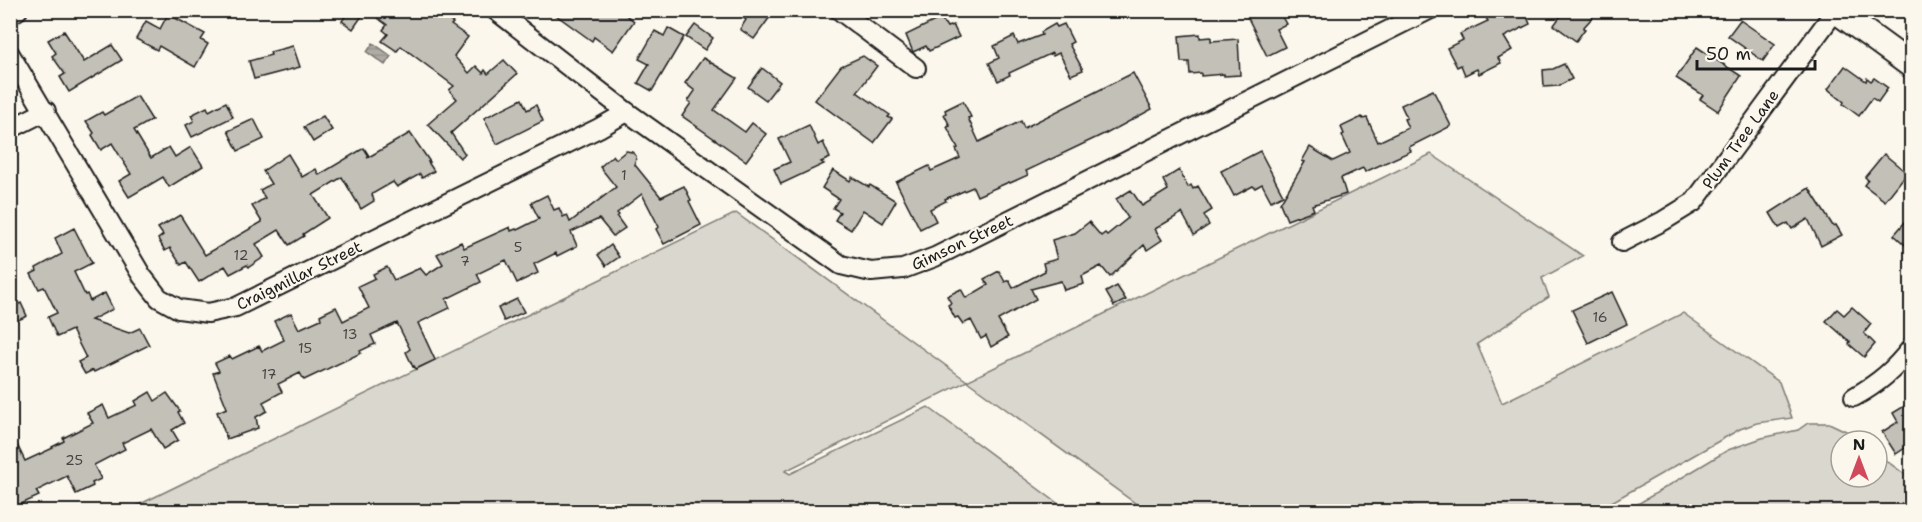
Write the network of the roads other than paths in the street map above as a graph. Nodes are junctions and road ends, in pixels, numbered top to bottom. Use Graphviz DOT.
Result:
graph roads {
  1 [pos="18,10"];
  2 [pos="495,10"];
  3 [pos="838,10"];
  4 [pos="1429,10"];
  5 [pos="1835,11"];
  6 [pos="10,15"];
  7 [pos="10,54"];
  8 [pos="1911,66"];
  9 [pos="916,68"];
  10 [pos="45,111"];
  11 [pos="627,112"];
  12 [pos="10,129"];
  13 [pos="1622,242"];
  14 [pos="1911,347"];
  15 [pos="1854,397"];
  1 -- 6 [label="street"];
  2 -- 11 [label="street, Gimson Street"];
  3 -- 9 [label="street"];
  4 -- 11 [label="street, Gimson Street"];
  5 -- 8 [label="street"];
  5 -- 13 [label="street, Plum Tree Lane"];
  7 -- 10 [label="street, Craigmillar Street"];
  10 -- 11 [label="street, Craigmillar Street"];
  10 -- 12 [label="street"];
  14 -- 15 [label="street"];
}
